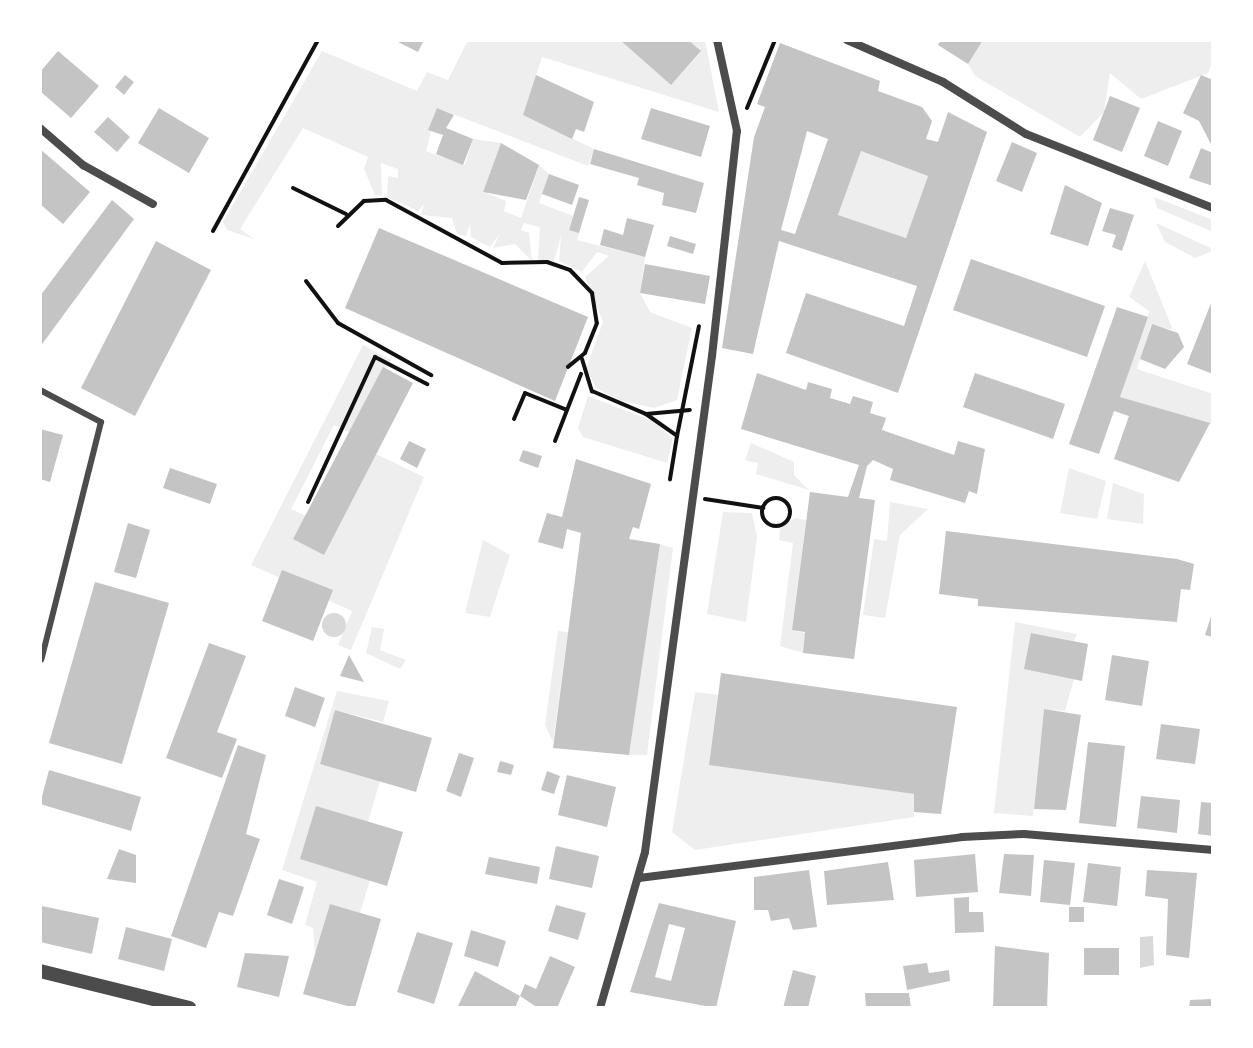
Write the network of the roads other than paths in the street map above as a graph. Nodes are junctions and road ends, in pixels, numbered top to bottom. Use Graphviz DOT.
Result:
graph roads {
  1 [pos="717,40"];
  2 [pos="847,40"];
  3 [pos="40,128"];
  4 [pos="153,204"];
  5 [pos="1213,208"];
  6 [pos="40,390"];
  7 [pos="41,660"];
  8 [pos="1213,850"];
  9 [pos="639,878"];
  10 [pos="40,971"];
  11 [pos="189,1008"];
  12 [pos="600,1008"];
  1 -- 9 [label="street"];
  2 -- 5 [label="street"];
  3 -- 4 [label="street"];
  6 -- 7 [label="lane"];
  8 -- 9 [label="street"];
  9 -- 12 [label="street"];
  10 -- 11 [label="street"];
}
